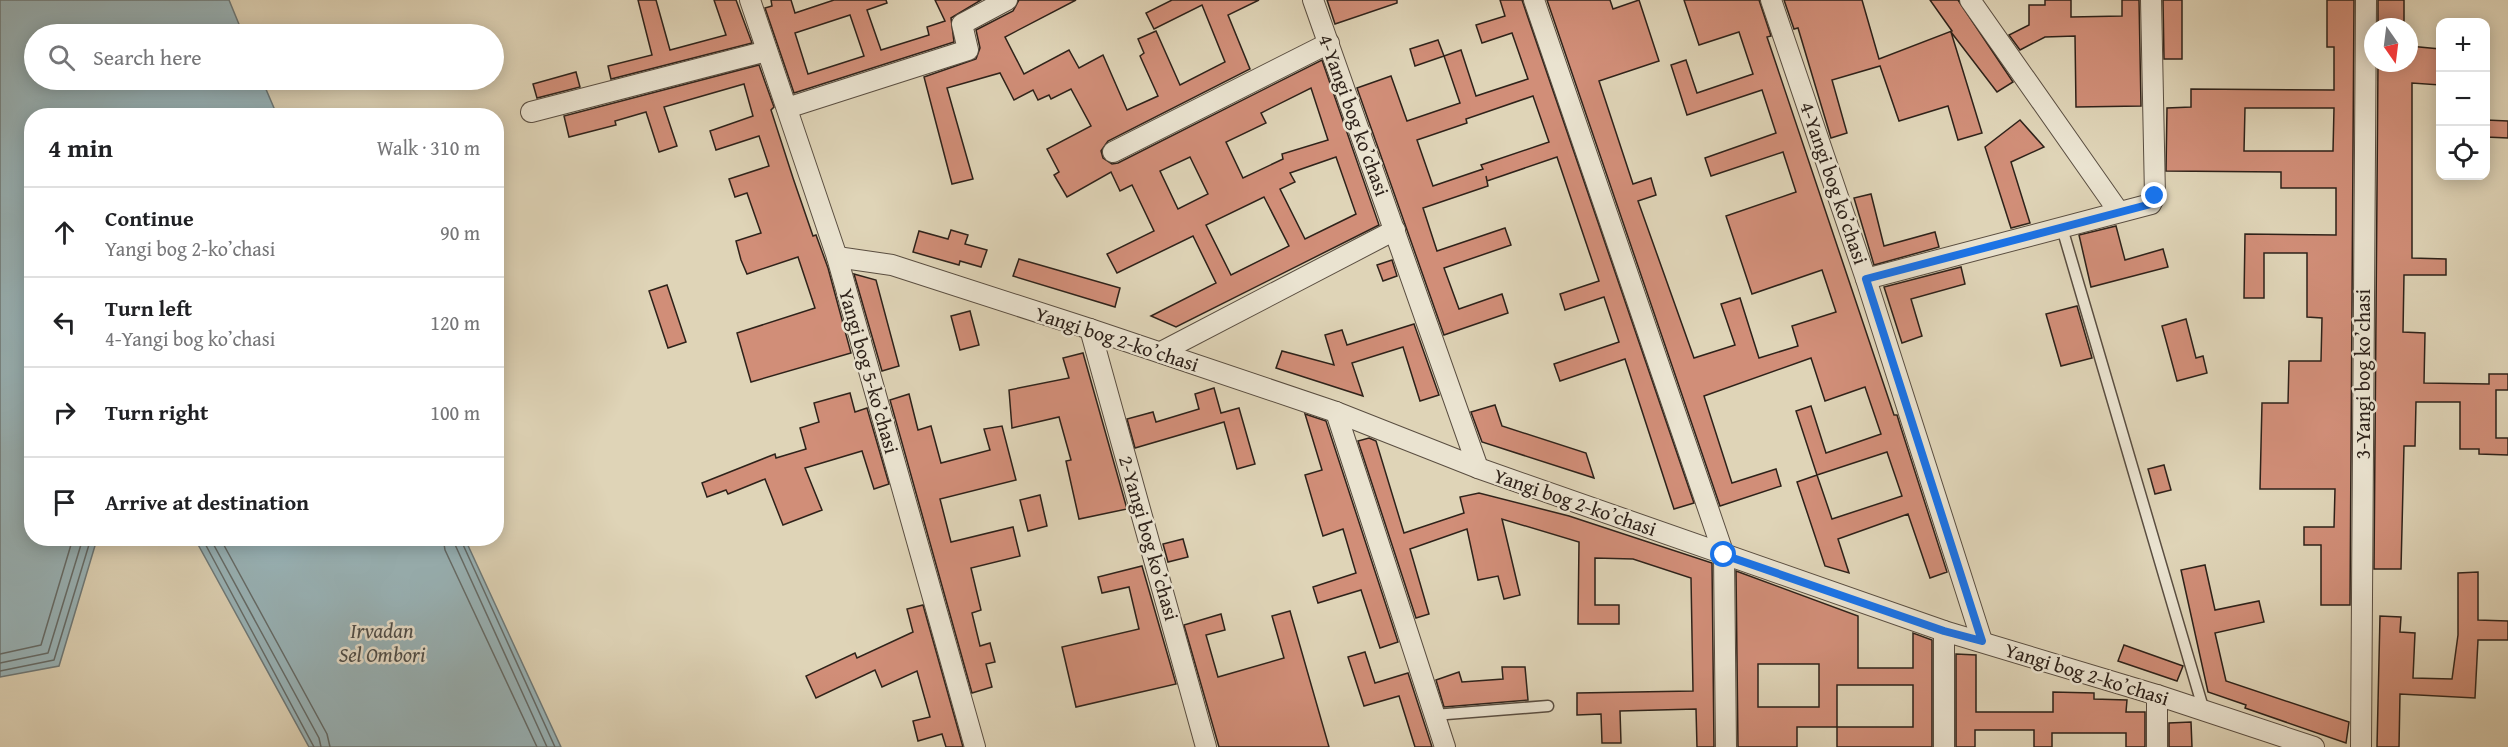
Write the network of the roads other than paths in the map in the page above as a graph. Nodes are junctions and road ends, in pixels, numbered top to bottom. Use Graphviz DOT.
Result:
graph roads {
  1 [pos="750,0"];
  2 [pos="1007,0"];
  3 [pos="1313,0"];
  4 [pos="1534,0"];
  5 [pos="1771,0"];
  6 [pos="1970,0"];
  7 [pos="2151,0"];
  8 [pos="2366,0"];
  9 [pos="1329,43"];
  10 [pos="767,51"];
  11 [pos="787,108"];
  12 [pos="531,112"];
  13 [pos="1113,152"];
  14 [pos="2120,212"];
  15 [pos="2062,228"];
  16 [pos="1395,230"];
  17 [pos="837,257"];
  18 [pos="1866,279"];
  19 [pos="1090,329"];
  20 [pos="1161,352"];
  21 [pos="1336,412"];
  22 [pos="1478,468"];
  23 [pos="1724,555"];
  24 [pos="1944,631"];
  25 [pos="1982,641"];
  26 [pos="2157,695"];
  27 [pos="1548,706"];
  28 [pos="2204,711"];
  29 [pos="1434,715"];
  30 [pos="975,747"];
  31 [pos="1206,747"];
  32 [pos="1445,747"];
  33 [pos="1726,747"];
  34 [pos="1944,747"];
  35 [pos="2157,747"];
  36 [pos="2314,747"];
  37 [pos="2361,747"];
  1 -- 10 [label="street, Yangi bog 5-koʼchasi"];
  2 -- 11 [label="street"];
  3 -- 9 [label="street, 4-Yangi bog koʼchasi"];
  4 -- 23 [label="street"];
  5 -- 18 [label="street, 4-Yangi bog koʼchasi"];
  6 -- 14 [label="street"];
  7 -- 14 [label="street"];
  8 -- 37 [label="street, 3-Yangi bog koʼchasi"];
  9 -- 13 [label="street"];
  9 -- 16 [label="street, 4-Yangi bog koʼchasi"];
  10 -- 11 [label="street, Yangi bog 5-koʼchasi"];
  10 -- 12 [label="street"];
  11 -- 17 [label="street, Yangi bog 5-koʼchasi"];
  14 -- 15 [label="street"];
  15 -- 18 [label="street"];
  15 -- 28 [label="lane"];
  16 -- 20 [label="street"];
  16 -- 22 [label="street, 4-Yangi bog koʼchasi"];
  17 -- 19 [label="street, Yangi bog 2-koʼchasi"];
  17 -- 30 [label="street, Yangi bog 5-koʼchasi"];
  18 -- 25 [label="street, 4-Yangi bog koʼchasi"];
  19 -- 20 [label="street, Yangi bog 2-koʼchasi"];
  19 -- 31 [label="street, 2-Yangi bog koʼchasi"];
  20 -- 21 [label="street, Yangi bog 2-koʼchasi"];
  21 -- 22 [label="street, Yangi bog 2-koʼchasi"];
  21 -- 29 [label="street"];
  22 -- 23 [label="street, Yangi bog 2-koʼchasi"];
  23 -- 24 [label="street, Yangi bog 2-koʼchasi"];
  23 -- 33 [label="street"];
  24 -- 25 [label="street, Yangi bog 2-koʼchasi"];
  24 -- 34 [label="street"];
  25 -- 26 [label="street, Yangi bog 2-koʼchasi"];
  26 -- 28 [label="street, Yangi bog 2-koʼchasi"];
  26 -- 35 [label="street"];
  27 -- 29 [label="lane"];
  28 -- 36 [label="street, Yangi bog 2-koʼchasi"];
  29 -- 32 [label="street"];
}
